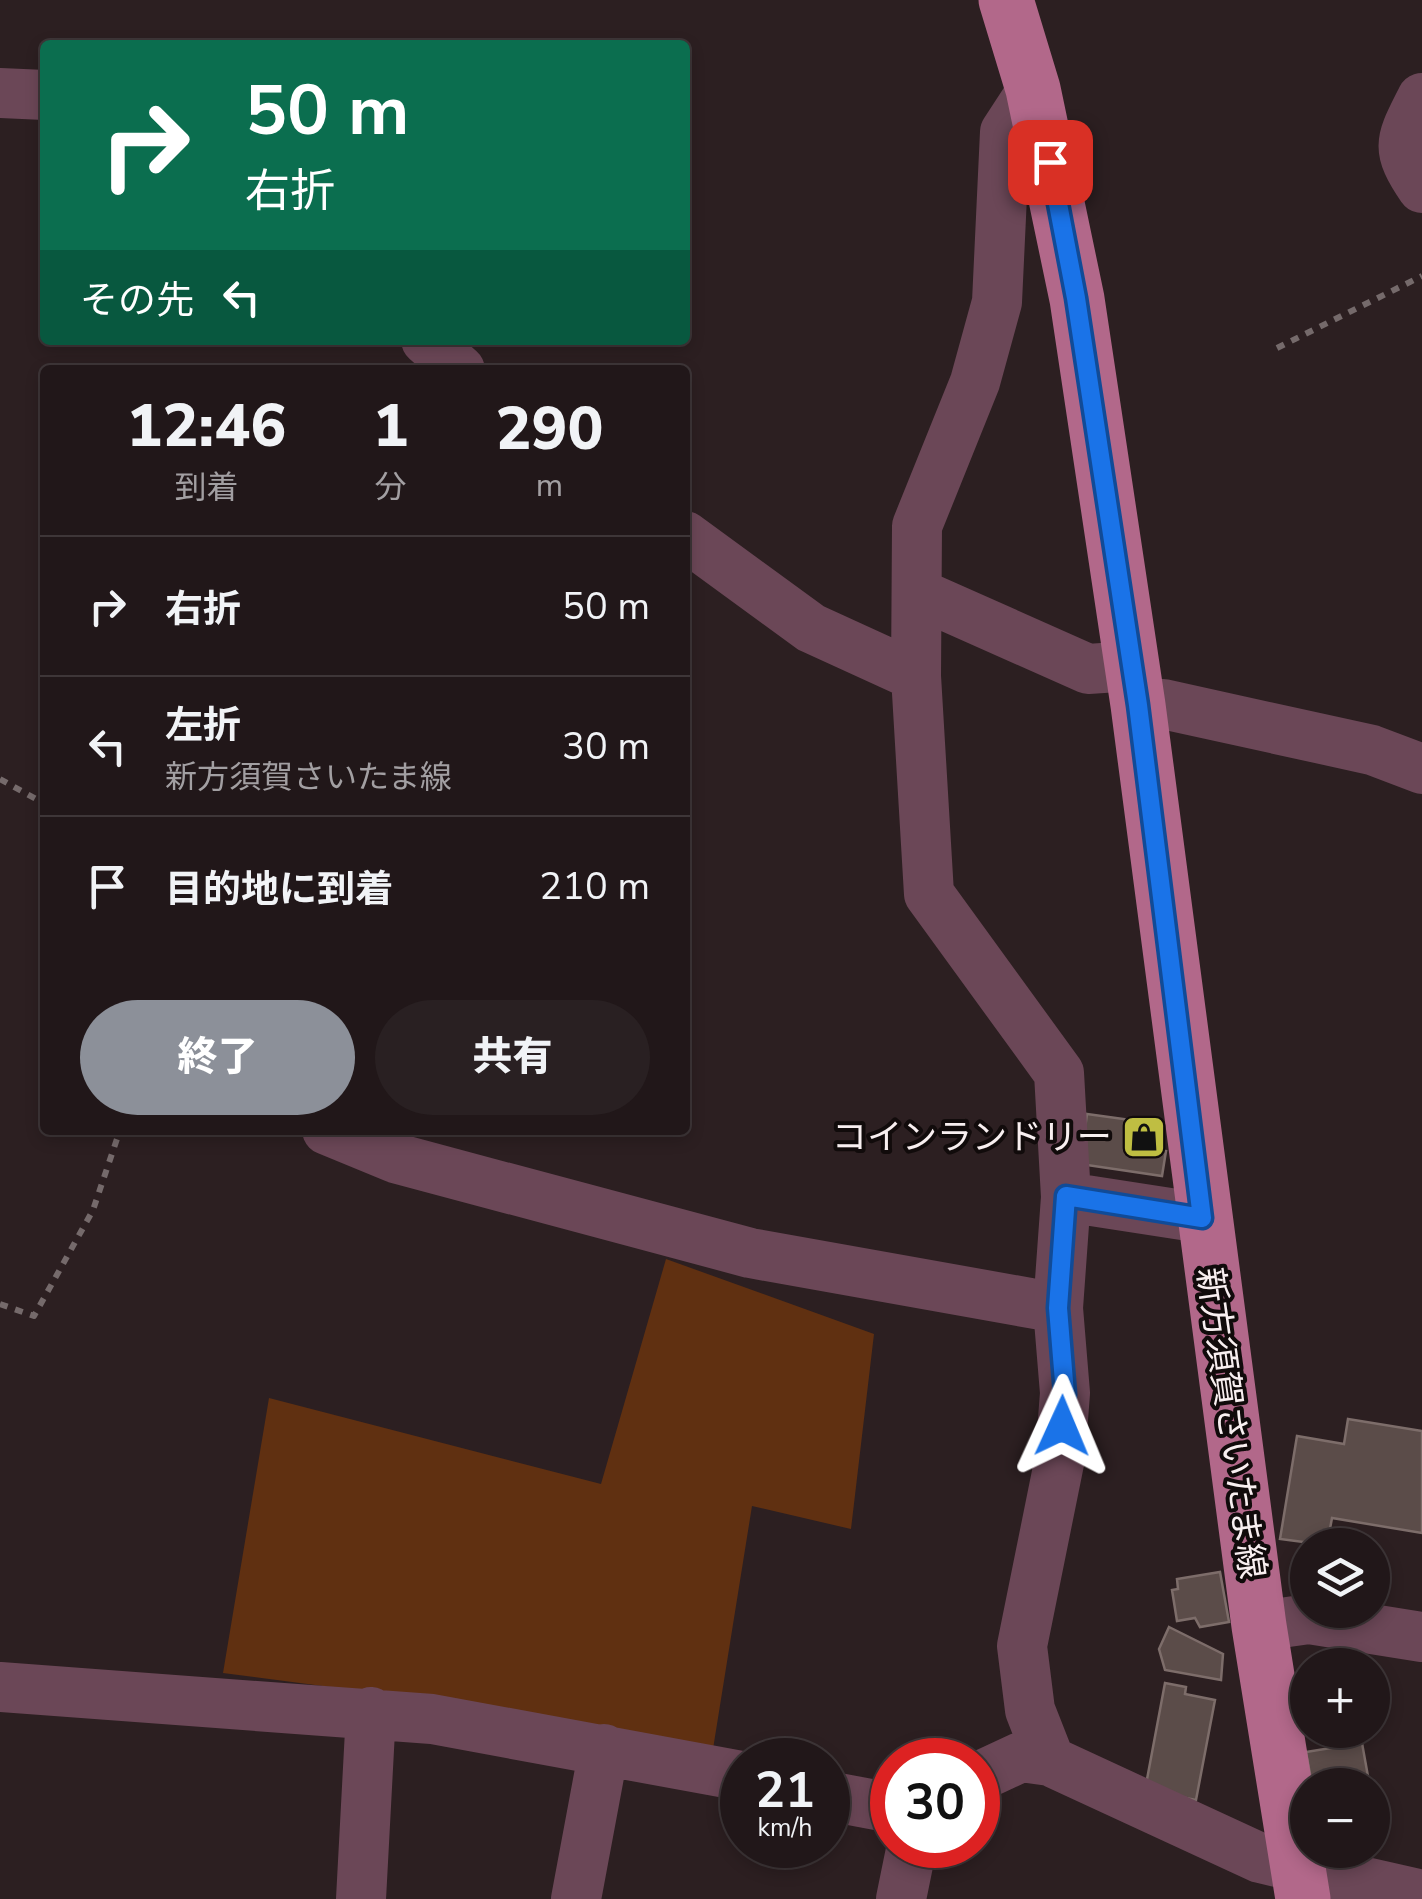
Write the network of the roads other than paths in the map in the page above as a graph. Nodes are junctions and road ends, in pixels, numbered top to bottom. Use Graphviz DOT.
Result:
graph roads {
  1 [pos="1006,0"];
  2 [pos="1033,89"];
  3 [pos="0,93"];
  4 [pos="40,95"];
  5 [pos="1422,98"];
  6 [pos="1422,188"];
  7 [pos="432,345"];
  8 [pos="454,365"];
  9 [pos="690,540"];
  10 [pos="916,593"];
  11 [pos="916,676"];
  12 [pos="1135,686"];
  13 [pos="1422,769"];
  14 [pos="339,1135"];
  15 [pos="1066,1196"];
  16 [pos="1202,1218"];
  17 [pos="1058,1308"];
  18 [pos="1260,1626"];
  19 [pos="1422,1637"];
  20 [pos="0,1687"];
  21 [pos="371,1712"];
  22 [pos="604,1749"];
  23 [pos="1050,1761"];
  24 [pos="1000,1768"];
  25 [pos="720,1772"];
  26 [pos="907,1868"];
  27 [pos="1299,1882"];
  28 [pos="1422,1895"];
  29 [pos="362,1899"];
  30 [pos="576,1899"];
  31 [pos="901,1899"];
  1 -- 2 [label="main road, 新方須賀さいたま線"];
  2 -- 10 [label="street"];
  2 -- 12 [label="main road, 新方須賀さいたま線"];
  3 -- 4 [label="street"];
  5 -- 6 [label="street"];
  7 -- 8 [label="street"];
  9 -- 11 [label="street"];
  10 -- 11 [label="street"];
  10 -- 12 [label="street"];
  11 -- 15 [label="street"];
  12 -- 13 [label="street"];
  12 -- 16 [label="main road, 新方須賀さいたま線"];
  14 -- 17 [label="street"];
  15 -- 16 [label="street"];
  15 -- 17 [label="street"];
  16 -- 18 [label="main road, 新方須賀さいたま線"];
  17 -- 23 [label="street"];
  18 -- 19 [label="street"];
  18 -- 27 [label="main road, 新方須賀さいたま線"];
  20 -- 21 [label="street"];
  21 -- 22 [label="street"];
  21 -- 29 [label="street"];
  22 -- 25 [label="street"];
  22 -- 30 [label="street"];
  23 -- 24 [label="street"];
  23 -- 27 [label="street"];
  26 -- 31 [label="street"];
  27 -- 28 [label="street"];
}
